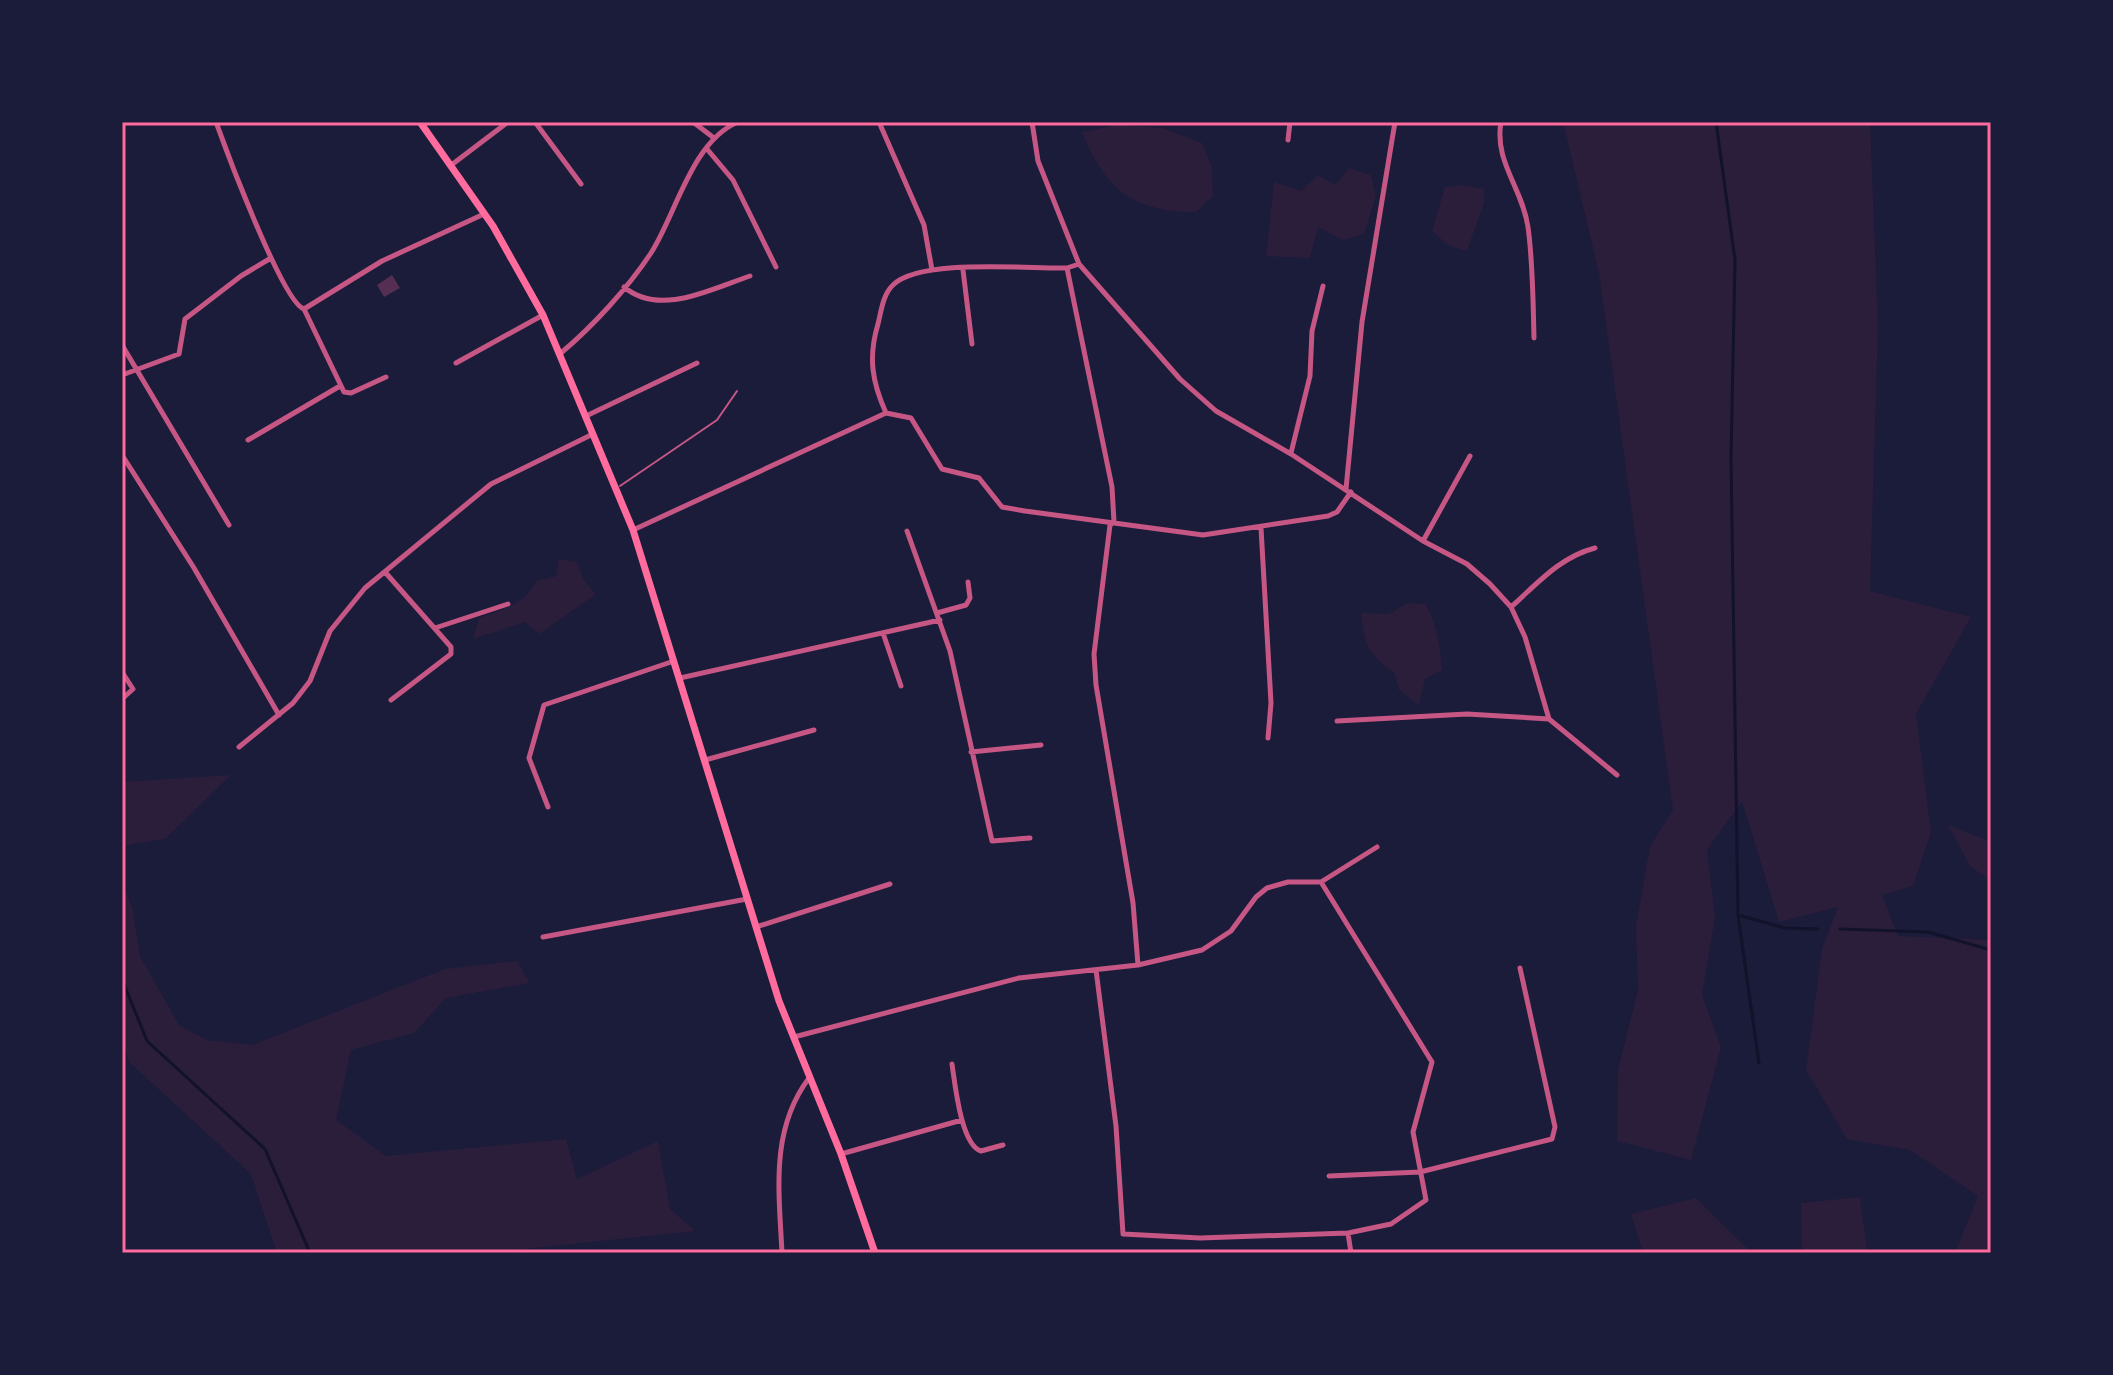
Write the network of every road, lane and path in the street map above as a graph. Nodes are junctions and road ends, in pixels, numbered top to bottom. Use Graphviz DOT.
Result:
graph roads {
  1 [pos="216,122"];
  2 [pos="420,122"];
  3 [pos="508,122"];
  4 [pos="535,122"];
  5 [pos="693,122"];
  6 [pos="738,122"];
  7 [pos="879,122"];
  8 [pos="1032,122"];
  9 [pos="1290,122"];
  10 [pos="1395,122"];
  11 [pos="1501,122"];
  12 [pos="714,138"];
  13 [pos="1288,140"];
  14 [pos="707,149"];
  15 [pos="450,166"];
  16 [pos="581,184"];
  17 [pos="484,214"];
  18 [pos="271,258"];
  19 [pos="1079,264"];
  20 [pos="776,267"];
  21 [pos="1067,268"];
  22 [pos="932,270"];
  23 [pos="963,270"];
  24 [pos="750,276"];
  25 [pos="1323,286"];
  26 [pos="624,287"];
  27 [pos="304,309"];
  28 [pos="543,315"];
  29 [pos="1534,338"];
  30 [pos="972,344"];
  31 [pos="122,345"];
  32 [pos="561,353"];
  33 [pos="456,363"];
  34 [pos="697,363"];
  35 [pos="137,370"];
  36 [pos="122,375"];
  37 [pos="386,377"];
  38 [pos="340,386"];
  39 [pos="737,391"];
  40 [pos="886,413"];
  41 [pos="586,416"];
  42 [pos="593,434"];
  43 [pos="248,440"];
  44 [pos="1291,454"];
  45 [pos="122,455"];
  46 [pos="1470,456"];
  47 [pos="615,488"];
  48 [pos="1349,490"];
  49 [pos="1114,522"];
  50 [pos="229,525"];
  51 [pos="1261,528"];
  52 [pos="633,530"];
  53 [pos="907,531"];
  54 [pos="1423,541"];
  55 [pos="1595,548"];
  56 [pos="385,572"];
  57 [pos="968,582"];
  58 [pos="508,604"];
  59 [pos="1511,607"];
  60 [pos="938,616"];
  61 [pos="435,628"];
  62 [pos="883,633"];
  63 [pos="675,660"];
  64 [pos="122,672"];
  65 [pos="680,678"];
  66 [pos="901,686"];
  67 [pos="122,699"];
  68 [pos="391,700"];
  69 [pos="279,715"];
  70 [pos="1549,719"];
  71 [pos="1337,721"];
  72 [pos="814,730"];
  73 [pos="1268,738"];
  74 [pos="1041,745"];
  75 [pos="239,747"];
  76 [pos="971,752"];
  77 [pos="705,760"];
  78 [pos="1617,775"];
  79 [pos="548,807"];
  80 [pos="1030,838"];
  81 [pos="1377,847"];
  82 [pos="1321,882"];
  83 [pos="890,884"];
  84 [pos="747,899"];
  85 [pos="755,927"];
  86 [pos="543,937"];
  87 [pos="1138,965"];
  88 [pos="1520,968"];
  89 [pos="1096,970"];
  90 [pos="793,1037"];
  91 [pos="952,1064"];
  92 [pos="809,1078"];
  93 [pos="962,1120"];
  94 [pos="1003,1145"];
  95 [pos="841,1154"];
  96 [pos="1420,1172"];
  97 [pos="1329,1176"];
  98 [pos="1348,1233"];
  99 [pos="782,1253"];
  100 [pos="875,1253"];
  101 [pos="1351,1253"];
  1 -- 18 [label="street"];
  2 -- 15 [label="main road"];
  3 -- 15 [label="street"];
  4 -- 16 [label="street"];
  5 -- 12 [label="street"];
  6 -- 12 [label="street"];
  7 -- 22 [label="street"];
  8 -- 19 [label="street"];
  9 -- 13 [label="street"];
  10 -- 48 [label="street"];
  11 -- 29 [label="street"];
  12 -- 14 [label="street"];
  14 -- 20 [label="street"];
  14 -- 26 [label="street"];
  15 -- 17 [label="main road"];
  17 -- 27 [label="street"];
  17 -- 28 [label="main road"];
  18 -- 27 [label="street"];
  18 -- 35 [label="street"];
  19 -- 21 [label="street"];
  19 -- 44 [label="street"];
  21 -- 23 [label="street"];
  21 -- 49 [label="street"];
  22 -- 23 [label="street"];
  22 -- 40 [label="street"];
  23 -- 30 [label="street"];
  24 -- 26 [label="street"];
  25 -- 44 [label="street"];
  26 -- 32 [label="street"];
  27 -- 38 [label="street"];
  28 -- 32 [label="main road"];
  28 -- 33 [label="street"];
  31 -- 35 [label="street"];
  32 -- 41 [label="main road"];
  34 -- 41 [label="street"];
  35 -- 36 [label="street"];
  35 -- 50 [label="street"];
  37 -- 38 [label="street"];
  38 -- 43 [label="street"];
  39 -- 47 [label="lane"];
  40 -- 49 [label="street"];
  40 -- 52 [label="street"];
  41 -- 42 [label="main road"];
  42 -- 47 [label="main road"];
  42 -- 56 [label="street"];
  44 -- 48 [label="street"];
  45 -- 69 [label="street"];
  46 -- 54 [label="street"];
  47 -- 52 [label="main road"];
  48 -- 51 [label="street"];
  48 -- 54 [label="street"];
  49 -- 51 [label="street"];
  49 -- 87 [label="street"];
  51 -- 73 [label="street"];
  52 -- 63 [label="main road"];
  53 -- 60 [label="street"];
  54 -- 59 [label="street"];
  55 -- 59 [label="street"];
  56 -- 61 [label="street"];
  56 -- 69 [label="street"];
  57 -- 60 [label="street"];
  58 -- 61 [label="street"];
  59 -- 70 [label="street"];
  60 -- 62 [label="street"];
  60 -- 76 [label="street"];
  61 -- 68 [label="street"];
  62 -- 65 [label="street"];
  62 -- 66 [label="street"];
  63 -- 65 [label="main road"];
  63 -- 79 [label="street"];
  64 -- 67 [label="street"];
  65 -- 77 [label="main road"];
  69 -- 75 [label="street"];
  70 -- 71 [label="street"];
  70 -- 78 [label="street"];
  72 -- 77 [label="street"];
  74 -- 76 [label="street"];
  76 -- 80 [label="street"];
  77 -- 84 [label="main road"];
  81 -- 82 [label="street"];
  82 -- 87 [label="street"];
  82 -- 96 [label="street"];
  83 -- 85 [label="street"];
  84 -- 85 [label="main road"];
  84 -- 86 [label="street"];
  85 -- 90 [label="main road"];
  87 -- 89 [label="street"];
  88 -- 96 [label="street"];
  89 -- 90 [label="street"];
  89 -- 98 [label="street"];
  90 -- 92 [label="main road"];
  91 -- 93 [label="street"];
  92 -- 95 [label="main road"];
  92 -- 99 [label="street"];
  93 -- 94 [label="street"];
  93 -- 95 [label="street"];
  95 -- 100 [label="main road"];
  96 -- 97 [label="street"];
  96 -- 98 [label="street"];
  98 -- 101 [label="street"];
}
